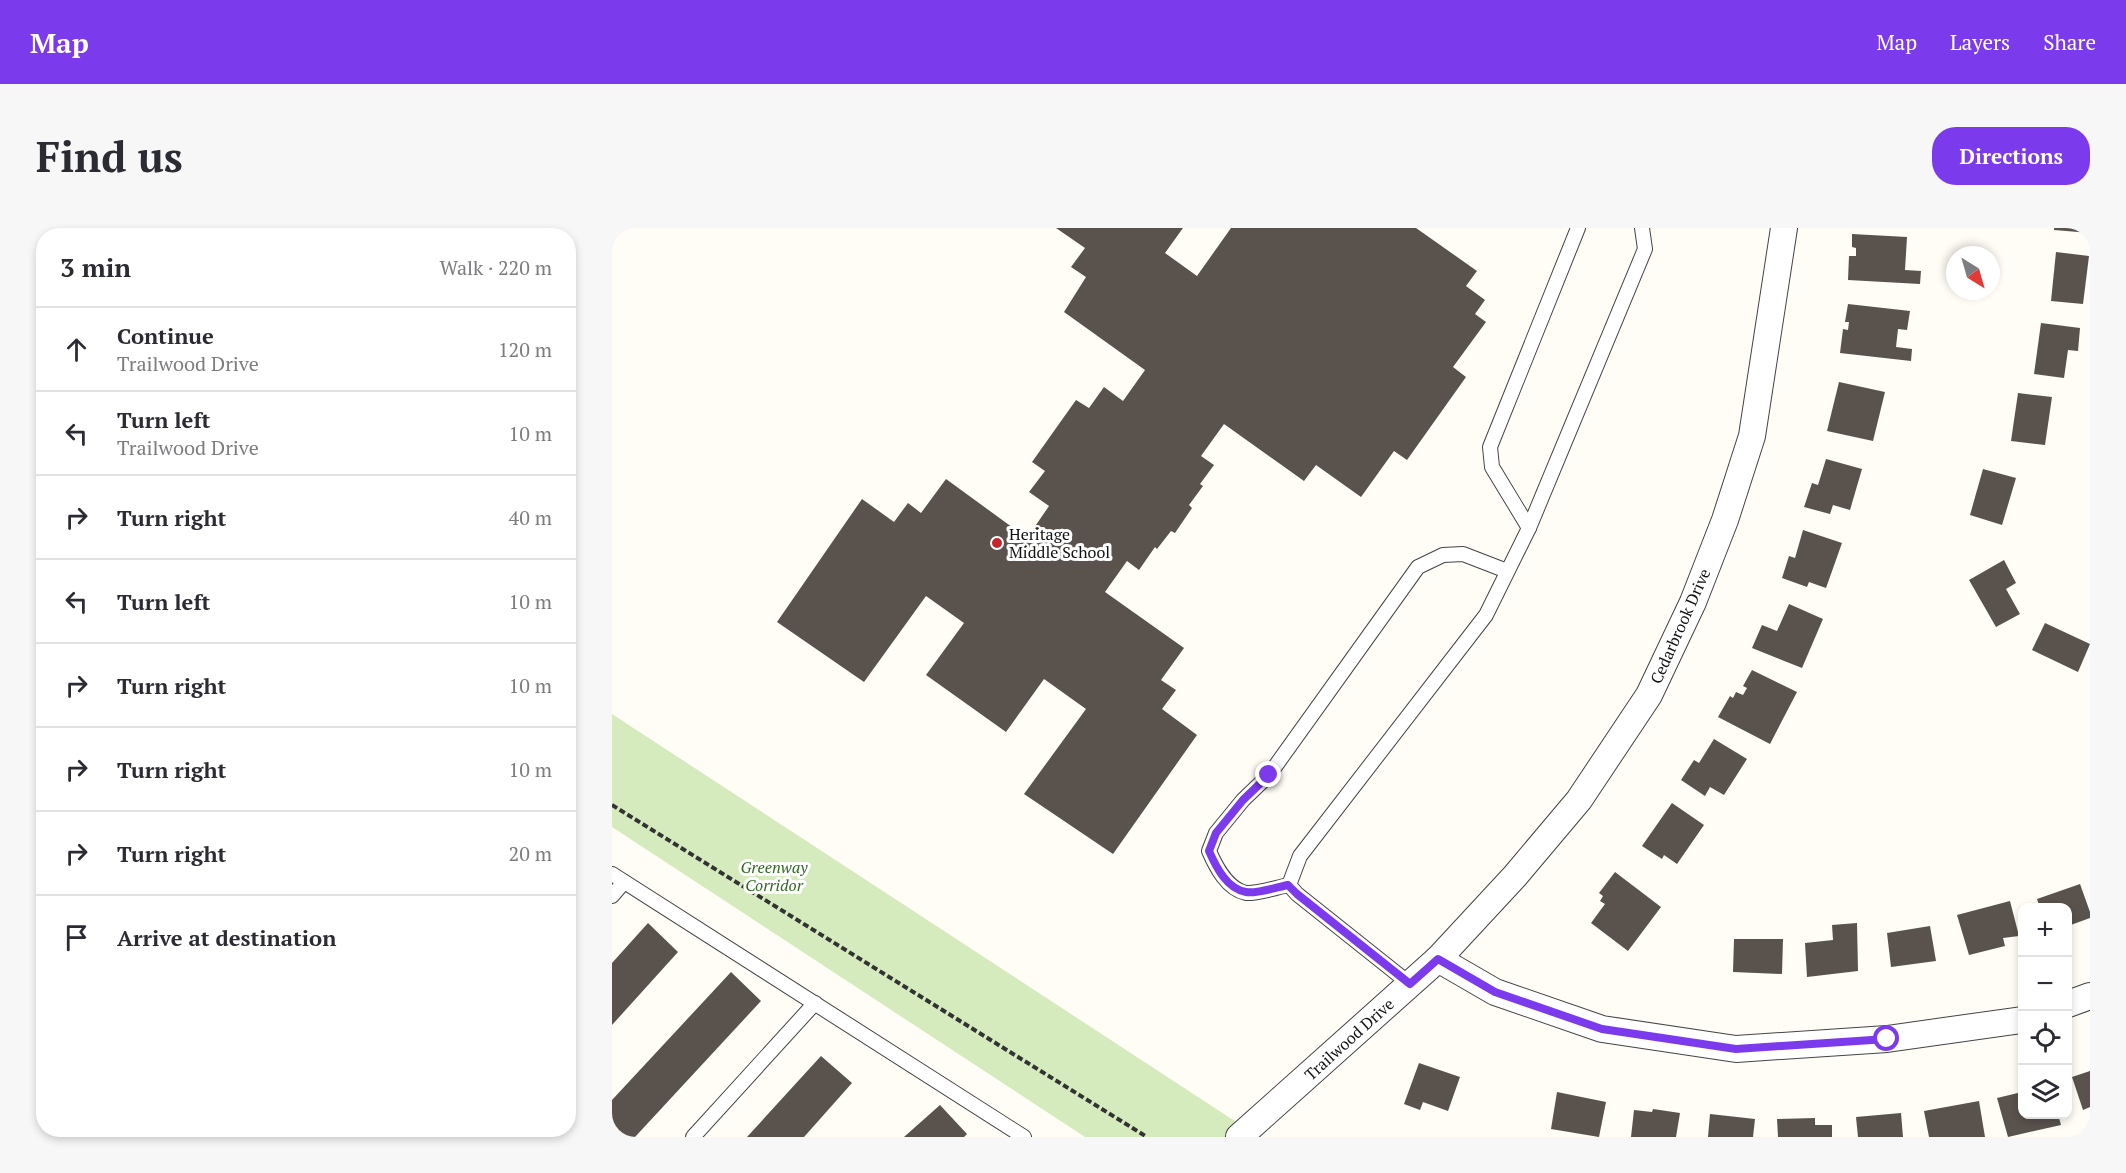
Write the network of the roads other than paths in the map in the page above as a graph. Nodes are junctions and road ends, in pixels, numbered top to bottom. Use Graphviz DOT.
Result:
graph roads {
  1 [pos="1578,228"];
  2 [pos="1642,228"];
  3 [pos="1784,228"];
  4 [pos="1529,528"];
  5 [pos="1507,572"];
  6 [pos="612,874"];
  7 [pos="624,882"];
  8 [pos="1288,885"];
  9 [pos="612,896"];
  10 [pos="1438,959"];
  11 [pos="1410,984"];
  12 [pos="2090,996"];
  13 [pos="2072,1002"];
  14 [pos="815,1003"];
  15 [pos="2018,1021"];
  16 [pos="693,1137"];
  17 [pos="1024,1137"];
  18 [pos="1239,1137"];
  1 -- 4 [label="lane"];
  2 -- 4 [label="lane"];
  3 -- 10 [label="street, Cedarbrook Drive"];
  4 -- 5 [label="lane"];
  5 -- 8 [label="lane"];
  5 -- 8 [label="lane"];
  6 -- 7 [label="lane"];
  7 -- 9 [label="lane"];
  7 -- 14 [label="lane"];
  8 -- 11 [label="lane"];
  10 -- 11 [label="street, Trailwood Drive"];
  10 -- 15 [label="street"];
  11 -- 18 [label="street, Trailwood Drive"];
  12 -- 13 [label="street"];
  14 -- 16 [label="lane"];
  14 -- 17 [label="lane"];
}
